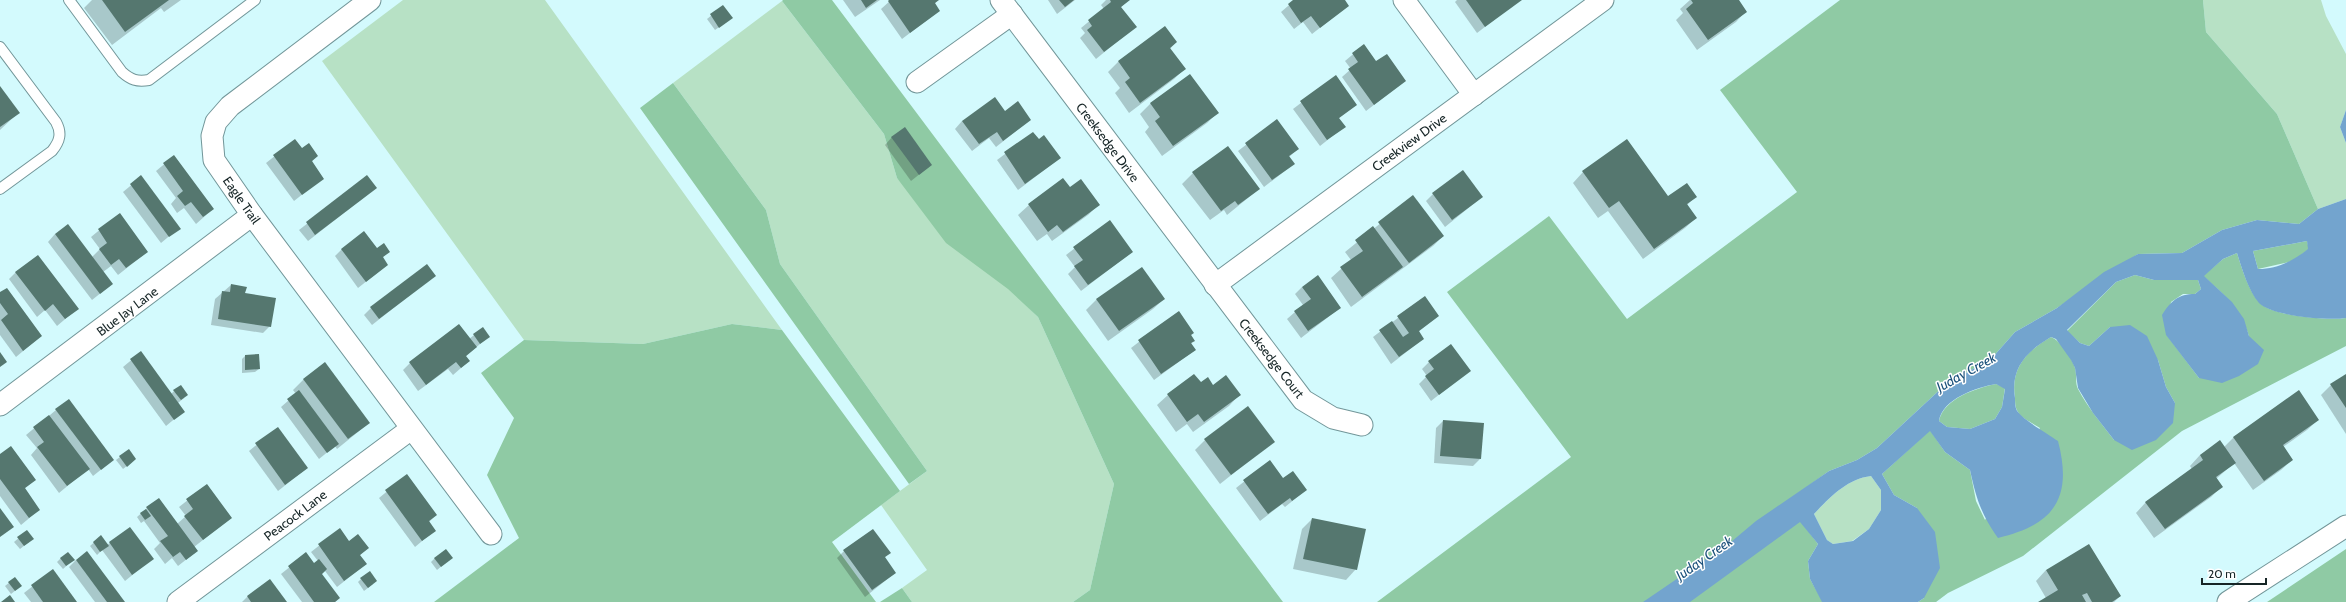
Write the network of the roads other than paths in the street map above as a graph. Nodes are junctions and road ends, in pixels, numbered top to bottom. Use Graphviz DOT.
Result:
graph roads {
  1 [pos="69,0"];
  2 [pos="255,0"];
  3 [pos="370,0"];
  4 [pos="1404,0"];
  5 [pos="1603,0"];
  6 [pos="1006,7"];
  7 [pos="0,47"];
  8 [pos="917,82"];
  9 [pos="1474,95"];
  10 [pos="0,189"];
  11 [pos="252,215"];
  12 [pos="1214,285"];
  13 [pos="0,405"];
  14 [pos="1362,425"];
  15 [pos="411,429"];
  16 [pos="2346,526"];
  17 [pos="491,534"];
  18 [pos="178,602"];
  19 [pos="2228,602"];
  1 -- 2 [label="lane"];
  3 -- 11 [label="street, Eagle Trail"];
  4 -- 9 [label="street"];
  5 -- 9 [label="street, Creekview Drive"];
  6 -- 8 [label="street"];
  6 -- 12 [label="street, Creeksedge Drive"];
  7 -- 10 [label="lane"];
  9 -- 12 [label="street, Creekview Drive"];
  11 -- 13 [label="street, Blue Jay Lane"];
  11 -- 15 [label="street, Eagle Trail"];
  12 -- 14 [label="street, Creeksedge Court"];
  15 -- 17 [label="street, Eagle Trail"];
  15 -- 18 [label="street, Peacock Lane"];
  16 -- 19 [label="street"];
}
